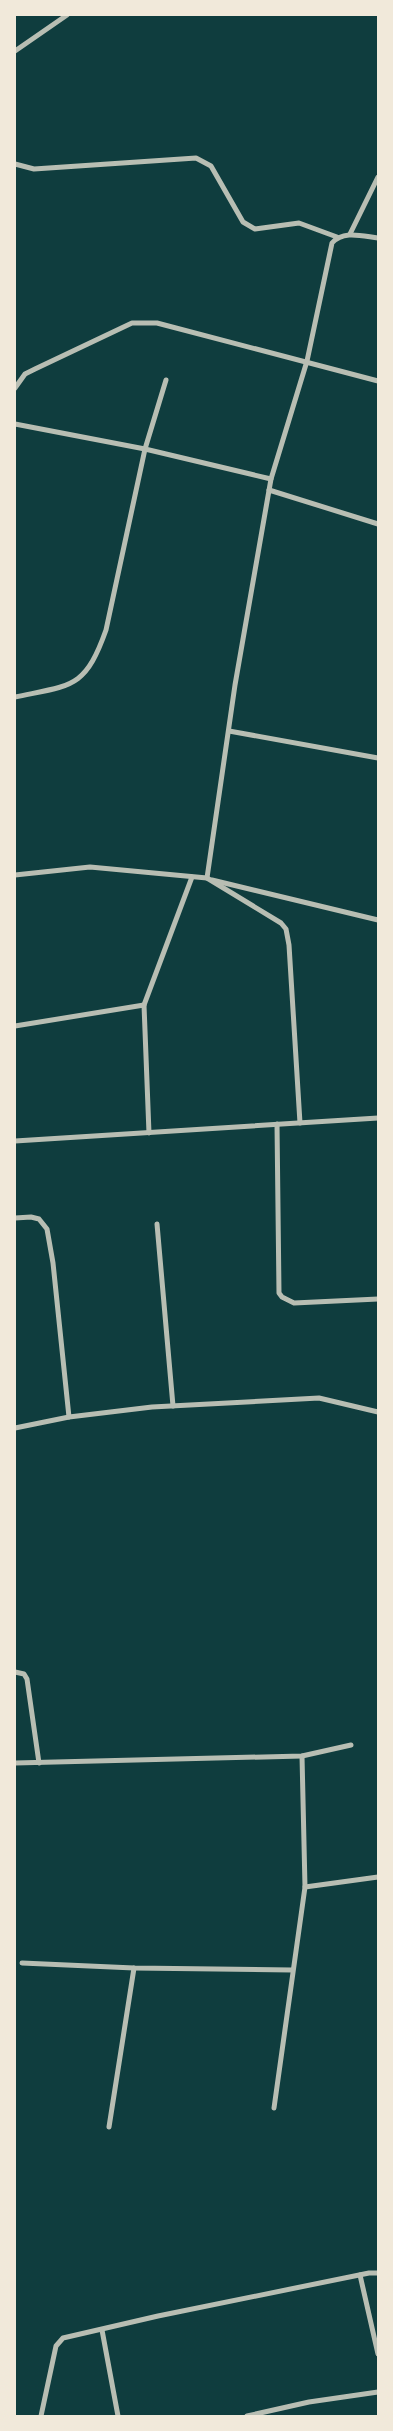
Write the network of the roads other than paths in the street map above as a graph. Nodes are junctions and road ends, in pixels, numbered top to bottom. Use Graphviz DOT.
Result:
graph roads {
  1 [pos="67,15"];
  2 [pos="15,51"];
  3 [pos="15,164"];
  4 [pos="378,177"];
  5 [pos="350,234"];
  6 [pos="337,237"];
  7 [pos="378,238"];
  8 [pos="307,361"];
  9 [pos="166,380"];
  10 [pos="378,381"];
  11 [pos="15,388"];
  12 [pos="15,424"];
  13 [pos="144,448"];
  14 [pos="271,478"];
  15 [pos="269,490"];
  16 [pos="378,524"];
  17 [pos="15,696"];
  18 [pos="229,731"];
  19 [pos="378,758"];
  20 [pos="15,875"];
  21 [pos="192,877"];
  22 [pos="207,878"];
  23 [pos="378,920"];
  24 [pos="144,1005"];
  25 [pos="15,1026"];
  26 [pos="378,1118"];
  27 [pos="300,1123"];
  28 [pos="276,1124"];
  29 [pos="149,1133"];
  30 [pos="15,1141"];
  31 [pos="15,1218"];
  32 [pos="157,1224"];
  33 [pos="378,1299"];
  34 [pos="173,1406"];
  35 [pos="378,1412"];
  36 [pos="69,1417"];
  37 [pos="15,1428"];
  38 [pos="15,1672"];
  39 [pos="351,1744"];
  40 [pos="302,1756"];
  41 [pos="15,1763"];
  42 [pos="40,1763"];
  43 [pos="378,1877"];
  44 [pos="305,1887"];
  45 [pos="22,1963"];
  46 [pos="134,1968"];
  47 [pos="292,1970"];
  48 [pos="274,2108"];
  49 [pos="109,2127"];
  50 [pos="378,2273"];
  51 [pos="360,2274"];
  52 [pos="102,2330"];
  53 [pos="378,2354"];
  54 [pos="378,2392"];
  55 [pos="40,2416"];
  56 [pos="118,2416"];
  57 [pos="247,2416"];
  1 -- 2 [label="street"];
  3 -- 6 [label="street"];
  4 -- 5 [label="street"];
  5 -- 6 [label="street"];
  5 -- 7 [label="street"];
  6 -- 8 [label="street"];
  8 -- 10 [label="street"];
  8 -- 11 [label="street"];
  8 -- 14 [label="street"];
  9 -- 13 [label="street"];
  12 -- 13 [label="street"];
  13 -- 14 [label="street"];
  13 -- 17 [label="street"];
  14 -- 15 [label="street"];
  15 -- 16 [label="street"];
  15 -- 18 [label="street"];
  18 -- 19 [label="street"];
  18 -- 22 [label="street"];
  20 -- 21 [label="street"];
  21 -- 22 [label="street"];
  21 -- 24 [label="street"];
  22 -- 23 [label="street"];
  22 -- 27 [label="street"];
  24 -- 25 [label="street"];
  24 -- 29 [label="street"];
  26 -- 27 [label="street"];
  27 -- 28 [label="street"];
  28 -- 29 [label="street"];
  28 -- 33 [label="street"];
  29 -- 30 [label="street"];
  31 -- 36 [label="street"];
  32 -- 34 [label="street"];
  34 -- 35 [label="street"];
  34 -- 36 [label="street"];
  36 -- 37 [label="street"];
  38 -- 42 [label="street"];
  39 -- 40 [label="street"];
  40 -- 42 [label="street"];
  40 -- 44 [label="street"];
  41 -- 42 [label="street"];
  43 -- 44 [label="street"];
  44 -- 47 [label="street"];
  45 -- 46 [label="street"];
  46 -- 47 [label="street"];
  46 -- 49 [label="street"];
  47 -- 48 [label="street"];
  50 -- 51 [label="street"];
  51 -- 52 [label="street"];
  51 -- 53 [label="street"];
  52 -- 55 [label="street"];
  52 -- 56 [label="street"];
  54 -- 57 [label="street"];
}
